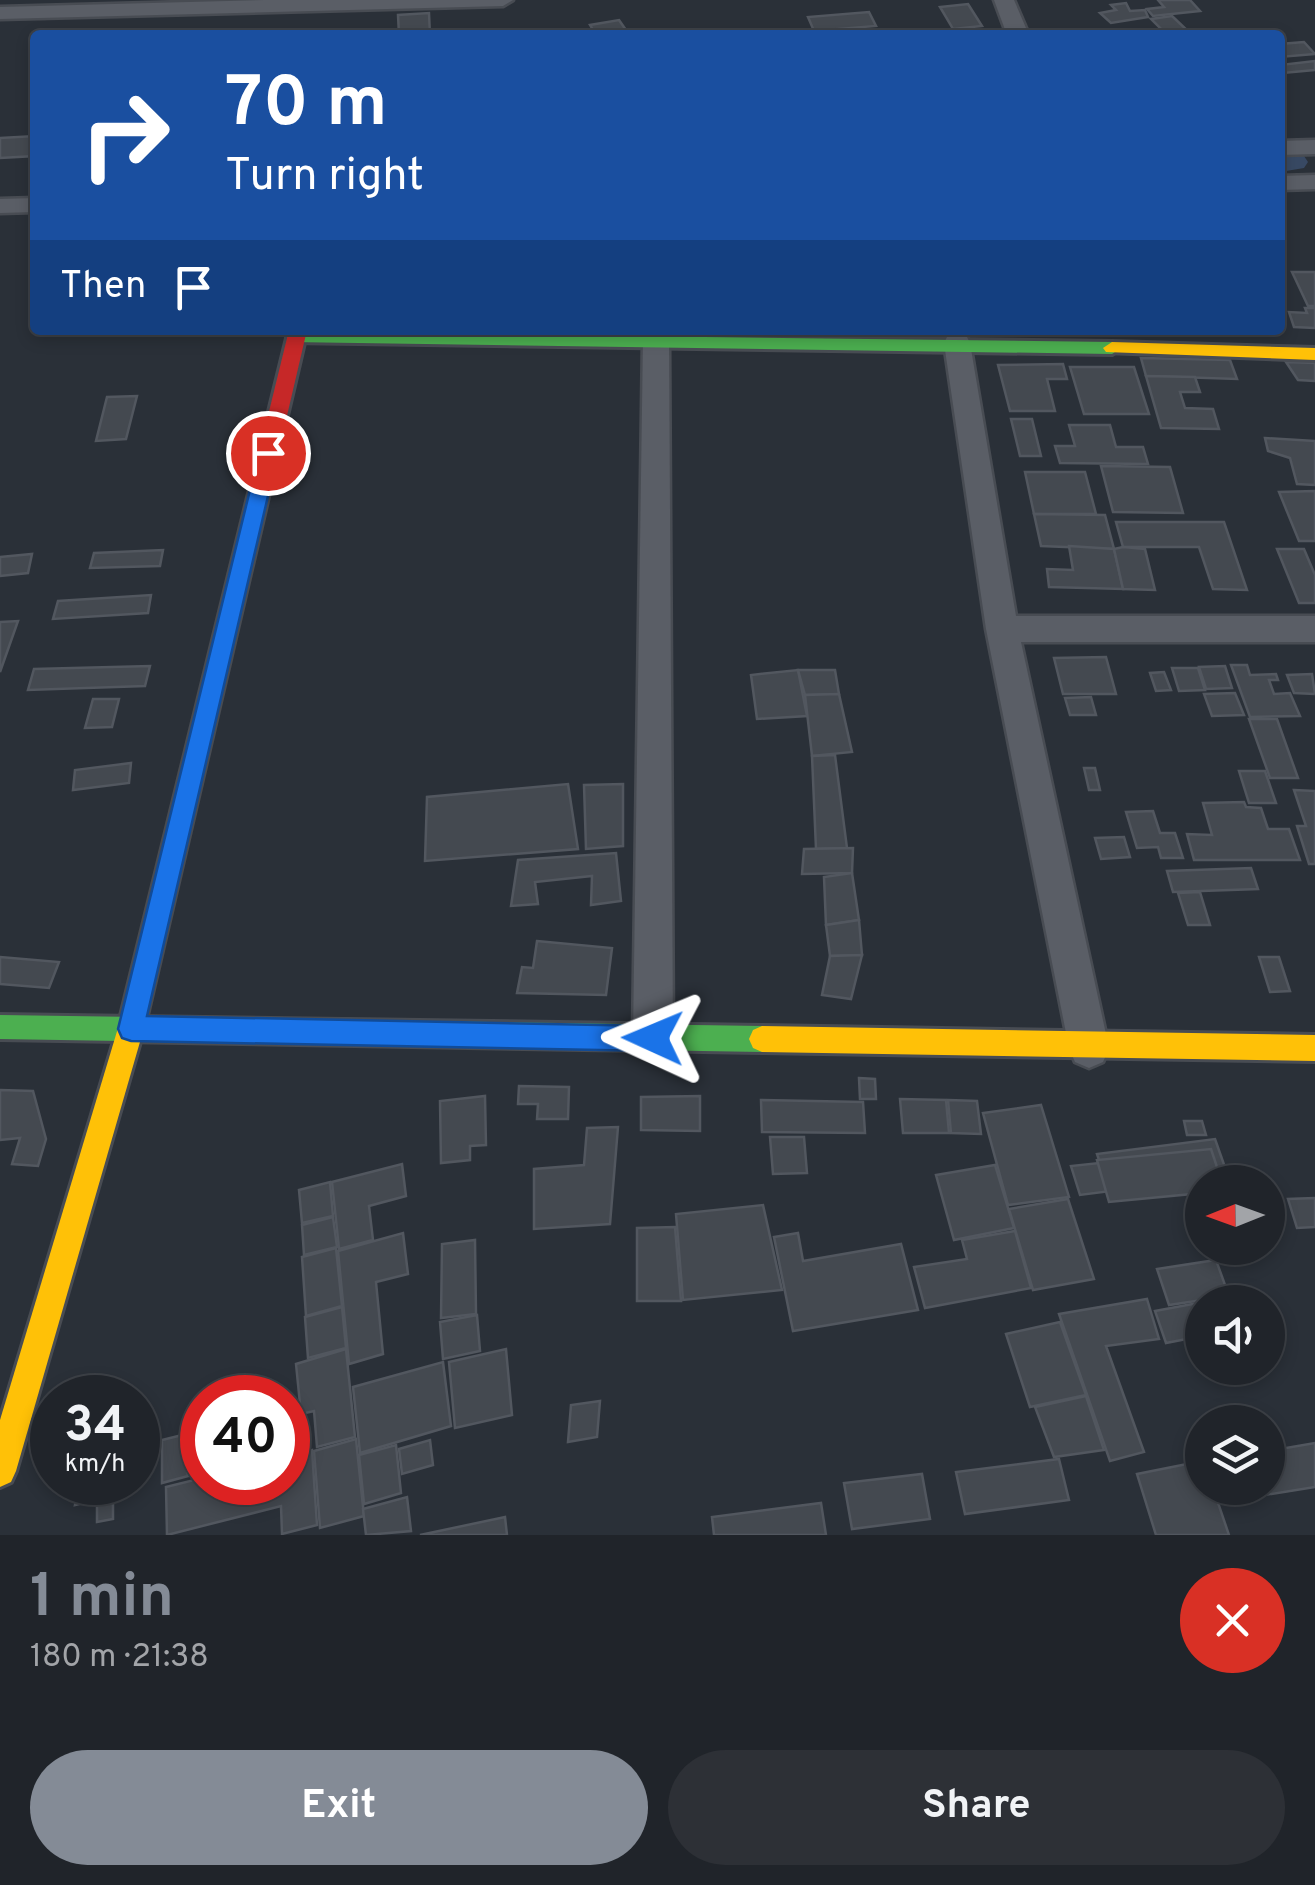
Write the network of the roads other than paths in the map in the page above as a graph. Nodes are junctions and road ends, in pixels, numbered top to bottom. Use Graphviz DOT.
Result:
graph roads {
  1 [pos="503,0"];
  2 [pos="1004,0"];
  3 [pos="289,9"];
  4 [pos="0,13"];
  5 [pos="1016,30"];
  6 [pos="1315,147"];
  7 [pos="1285,148"];
  8 [pos="1315,182"];
  9 [pos="1285,183"];
  10 [pos="297,335"];
  11 [pos="369,335"];
  12 [pos="656,339"];
  13 [pos="957,343"];
  14 [pos="1315,354"];
  15 [pos="1002,629"];
  16 [pos="1315,629"];
  17 [pos="0,1027"];
  18 [pos="131,1029"];
  19 [pos="653,1038"];
  20 [pos="1089,1048"];
  21 [pos="1315,1048"];
  22 [pos="0,1470"];
  1 -- 3 [label="street"];
  2 -- 5 [label="street"];
  3 -- 4 [label="street"];
  6 -- 7 [label="street"];
  8 -- 9 [label="street"];
  10 -- 18 [label="street"];
  11 -- 12 [label="street"];
  12 -- 13 [label="street"];
  12 -- 19 [label="street"];
  13 -- 14 [label="street"];
  13 -- 15 [label="street"];
  15 -- 16 [label="street"];
  15 -- 20 [label="street"];
  17 -- 18 [label="street"];
  18 -- 19 [label="street"];
  18 -- 22 [label="street"];
  19 -- 20 [label="street"];
  20 -- 21 [label="street"];
}
